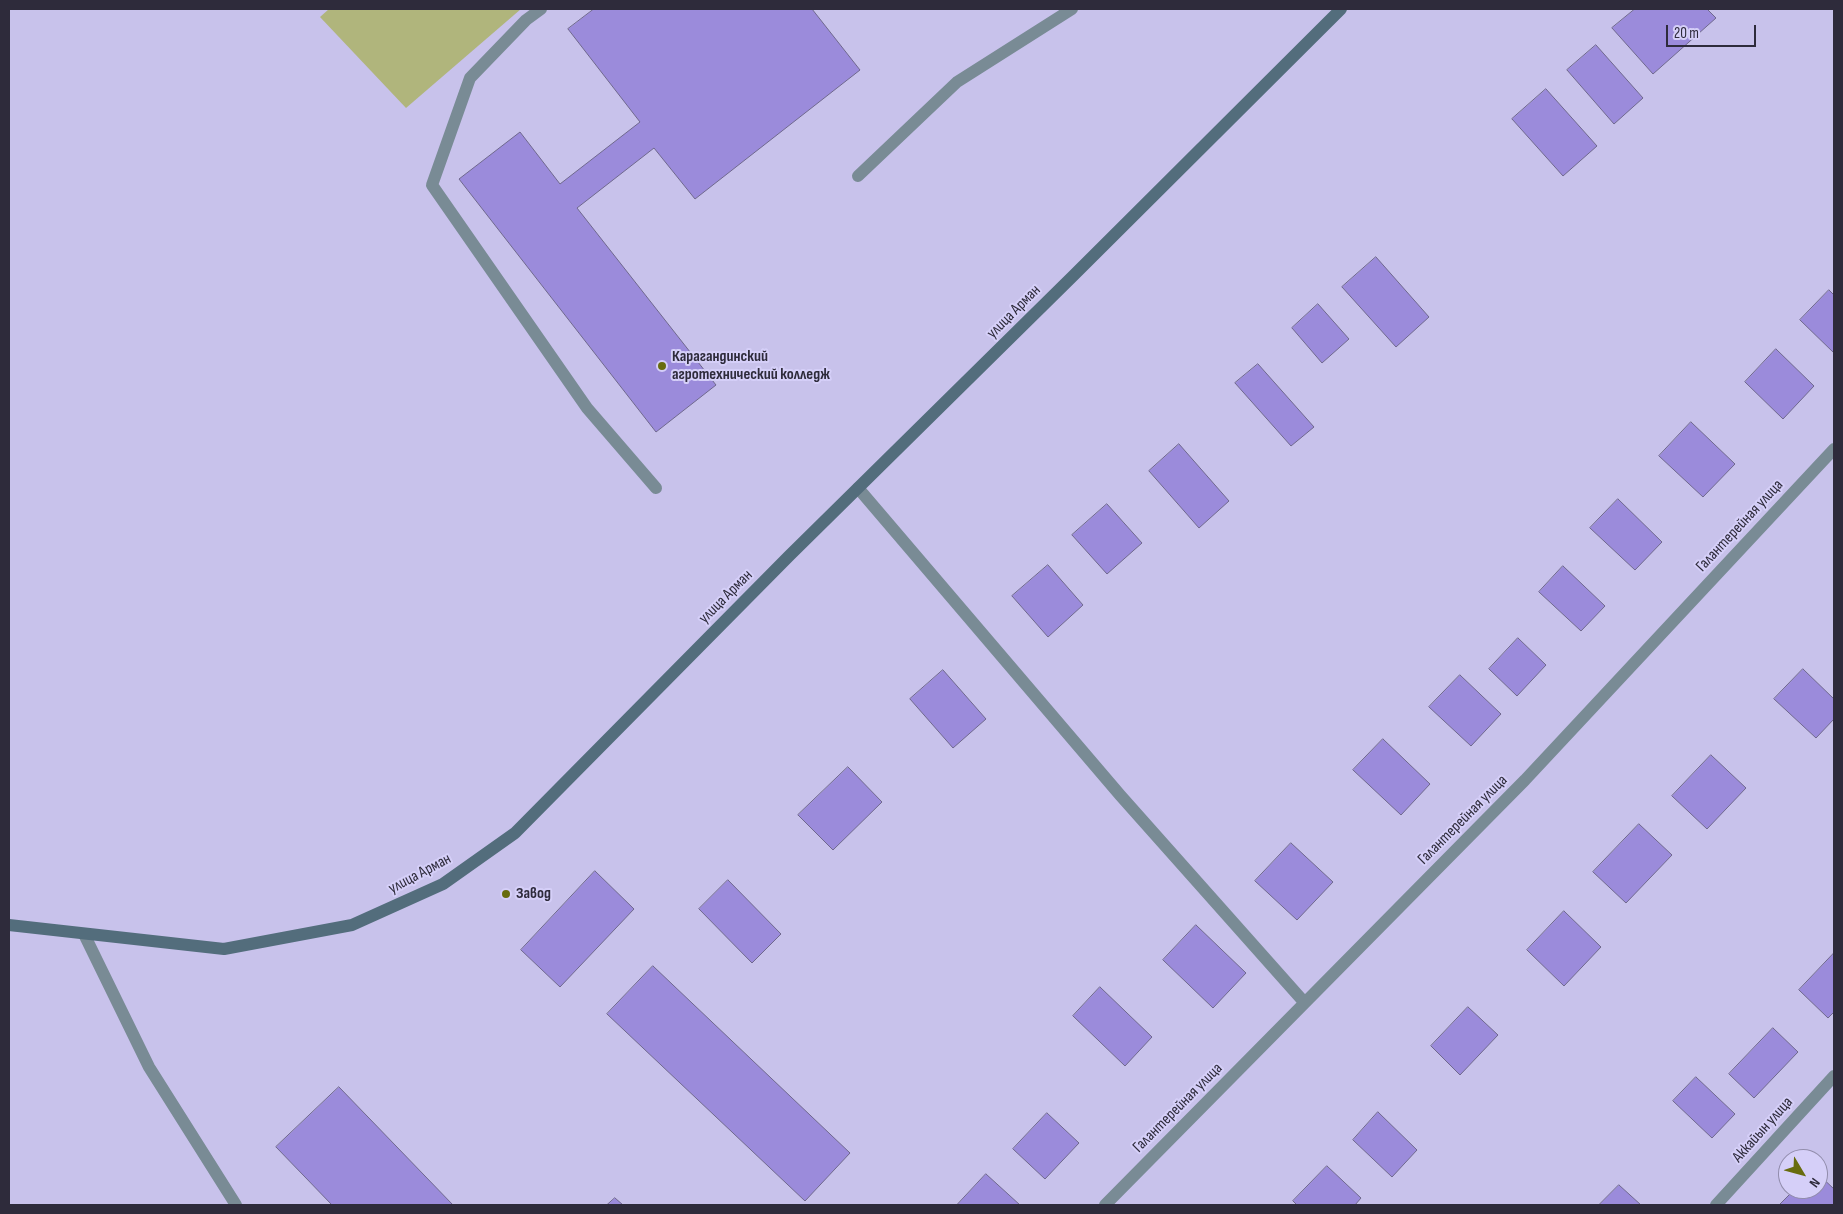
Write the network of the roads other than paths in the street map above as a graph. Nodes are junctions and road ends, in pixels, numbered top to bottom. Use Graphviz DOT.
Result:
graph roads {
  1 [pos="541,9"];
  2 [pos="1072,9"];
  3 [pos="1341,9"];
  4 [pos="858,176"];
  5 [pos="1834,449"];
  6 [pos="656,488"];
  7 [pos="858,488"];
  8 [pos="9,925"];
  9 [pos="84,934"];
  10 [pos="1304,1002"];
  11 [pos="1834,1076"];
  12 [pos="236,1205"];
  13 [pos="1105,1205"];
  14 [pos="1716,1205"];
  1 -- 6 [label="street"];
  2 -- 4 [label="street"];
  3 -- 7 [label="street, улица Арман"];
  5 -- 10 [label="street, Галантерейная улица"];
  7 -- 9 [label="street, улица Арман"];
  7 -- 10 [label="street"];
  8 -- 9 [label="street, улица Арман"];
  9 -- 12 [label="street"];
  10 -- 13 [label="street, Галантерейная улица"];
  11 -- 14 [label="street, Аккайын улица"];
}
